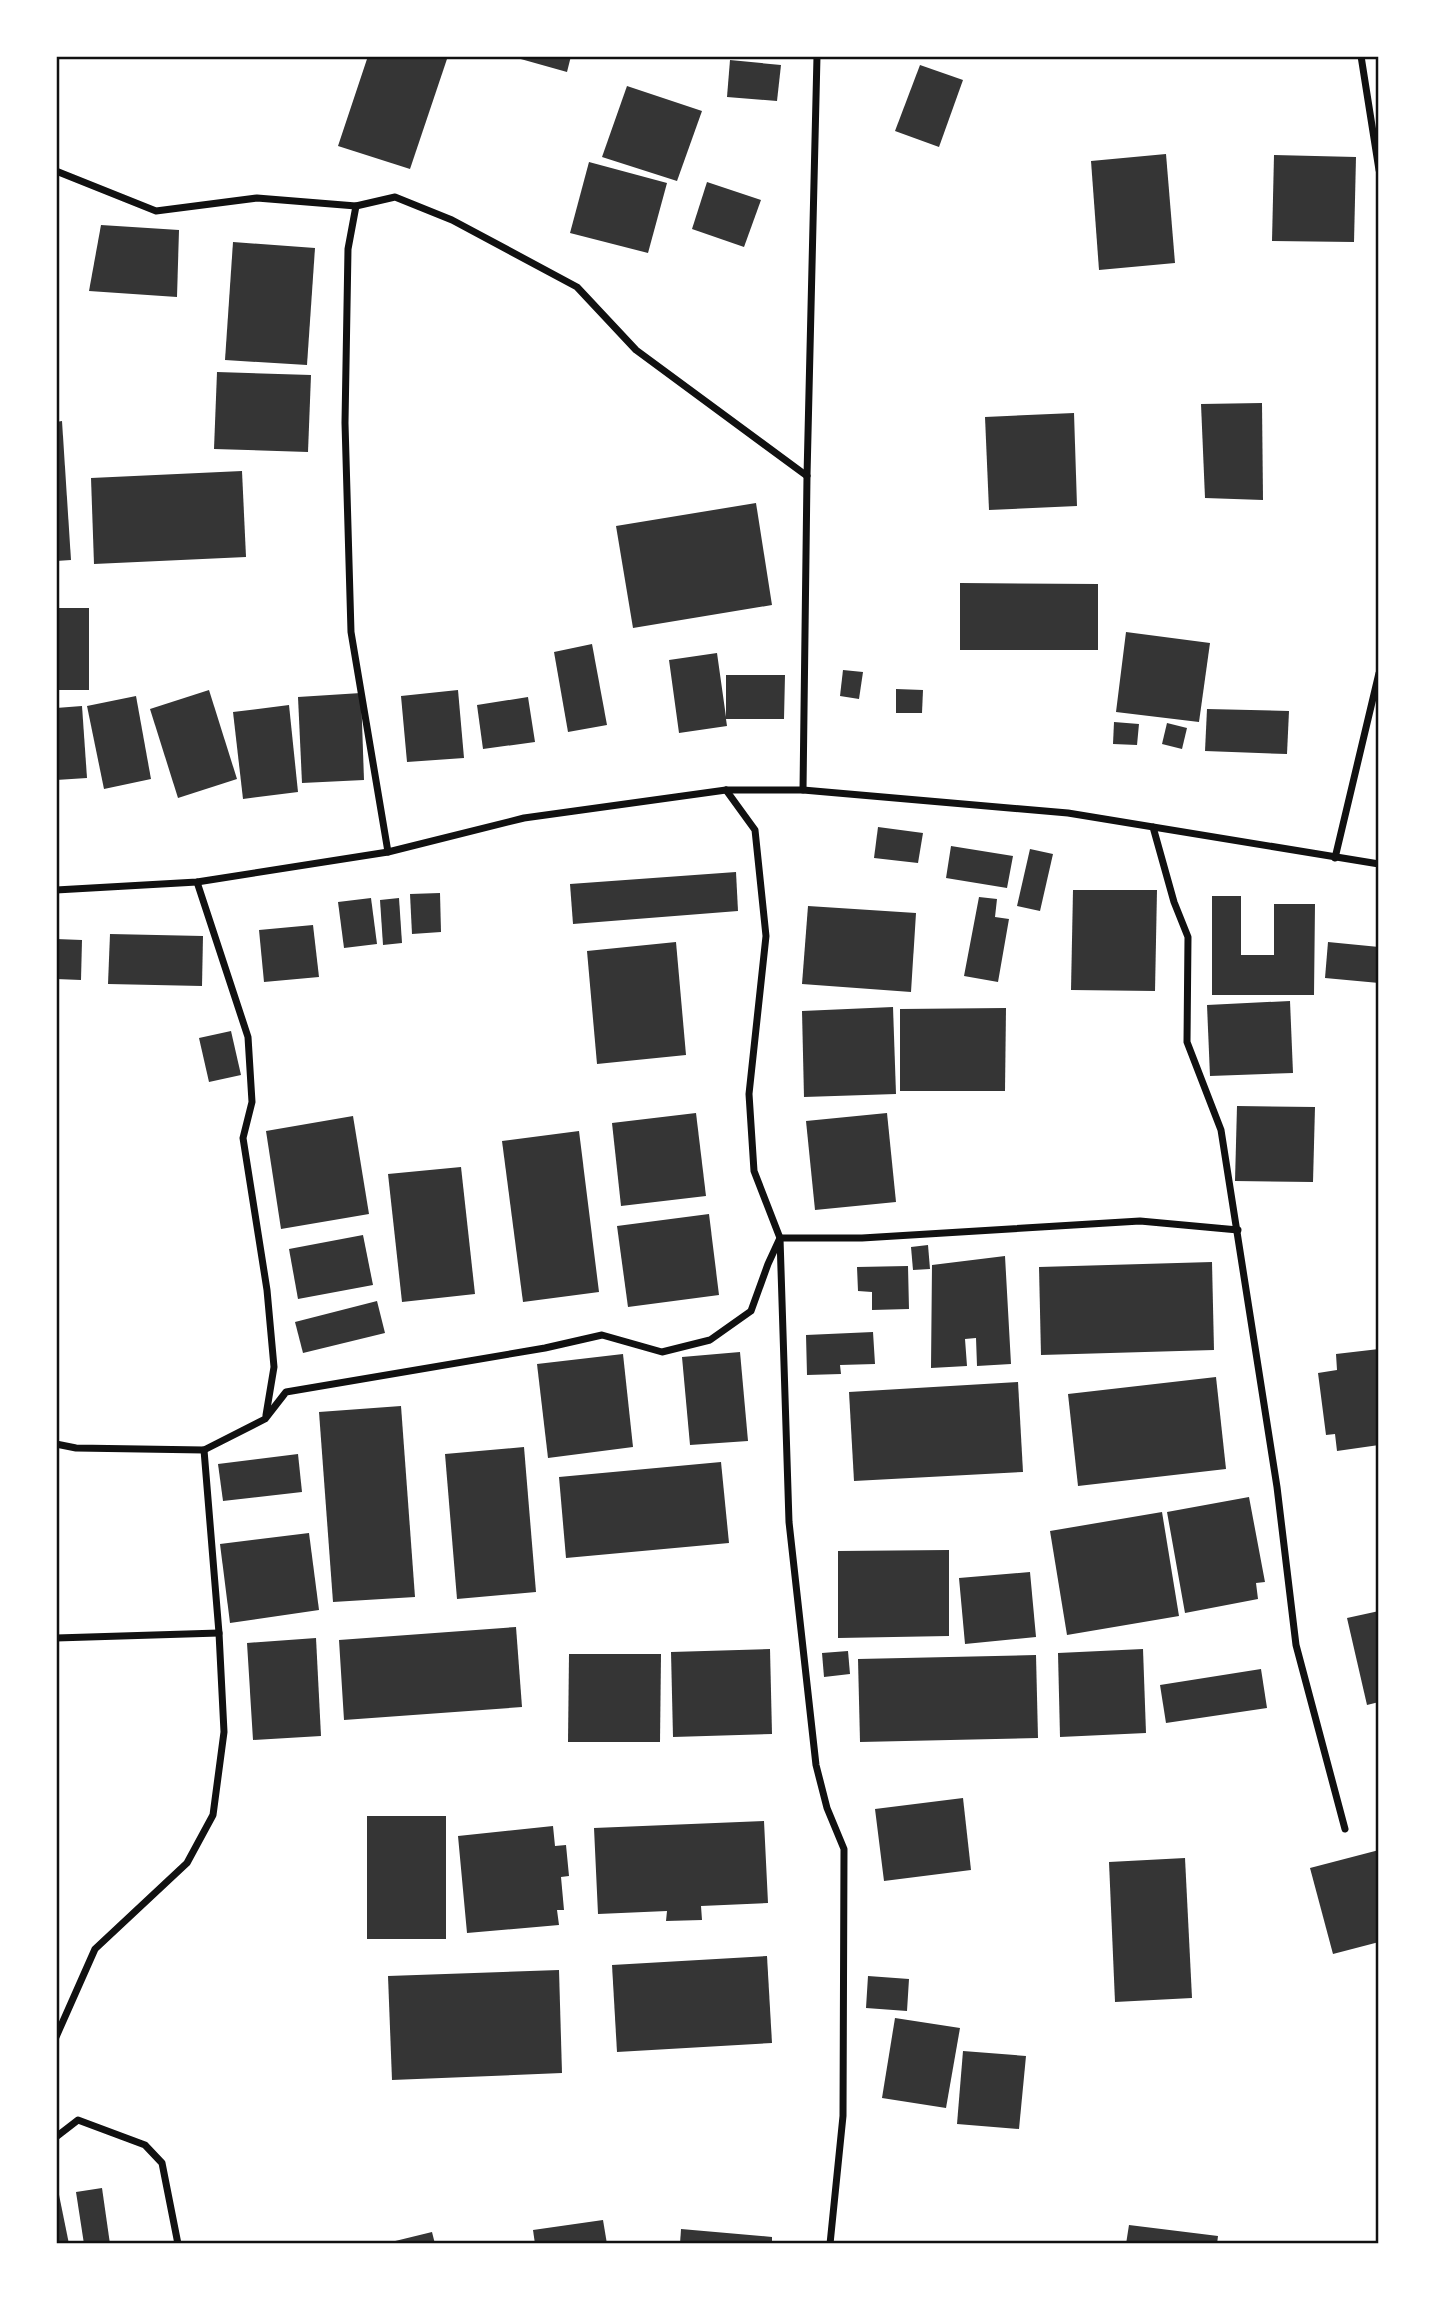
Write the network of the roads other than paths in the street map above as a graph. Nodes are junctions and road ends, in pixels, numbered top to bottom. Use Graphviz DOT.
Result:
graph roads {
  1 [pos="817,56"];
  2 [pos="1361,56"];
  3 [pos="1379,170"];
  4 [pos="56,171"];
  5 [pos="356,206"];
  6 [pos="807,475"];
  7 [pos="1379,673"];
  8 [pos="726,790"];
  9 [pos="803,790"];
  10 [pos="1153,827"];
  11 [pos="387,852"];
  12 [pos="1335,858"];
  13 [pos="1379,864"];
  14 [pos="197,881"];
  15 [pos="56,890"];
  16 [pos="1238,1230"];
  17 [pos="780,1238"];
  18 [pos="265,1419"];
  19 [pos="56,1444"];
  20 [pos="204,1450"];
  21 [pos="219,1633"];
  22 [pos="56,1638"];
  23 [pos="1345,1829"];
  24 [pos="56,2037"];
  25 [pos="56,2137"];
  26 [pos="178,2244"];
  27 [pos="830,2244"];
  1 -- 6 [label="street"];
  2 -- 3 [label="street"];
  4 -- 5 [label="street"];
  5 -- 6 [label="street"];
  5 -- 11 [label="street"];
  6 -- 9 [label="street"];
  7 -- 12 [label="street"];
  8 -- 9 [label="street"];
  8 -- 11 [label="street"];
  8 -- 17 [label="street"];
  9 -- 10 [label="street"];
  10 -- 12 [label="street"];
  10 -- 16 [label="street"];
  11 -- 14 [label="street"];
  12 -- 13 [label="street"];
  14 -- 15 [label="street"];
  14 -- 18 [label="street"];
  16 -- 17 [label="street"];
  16 -- 23 [label="street"];
  17 -- 18 [label="street"];
  17 -- 27 [label="street"];
  18 -- 20 [label="street"];
  19 -- 20 [label="street"];
  20 -- 21 [label="street"];
  21 -- 22 [label="street"];
  21 -- 24 [label="street"];
  25 -- 26 [label="street"];
}
